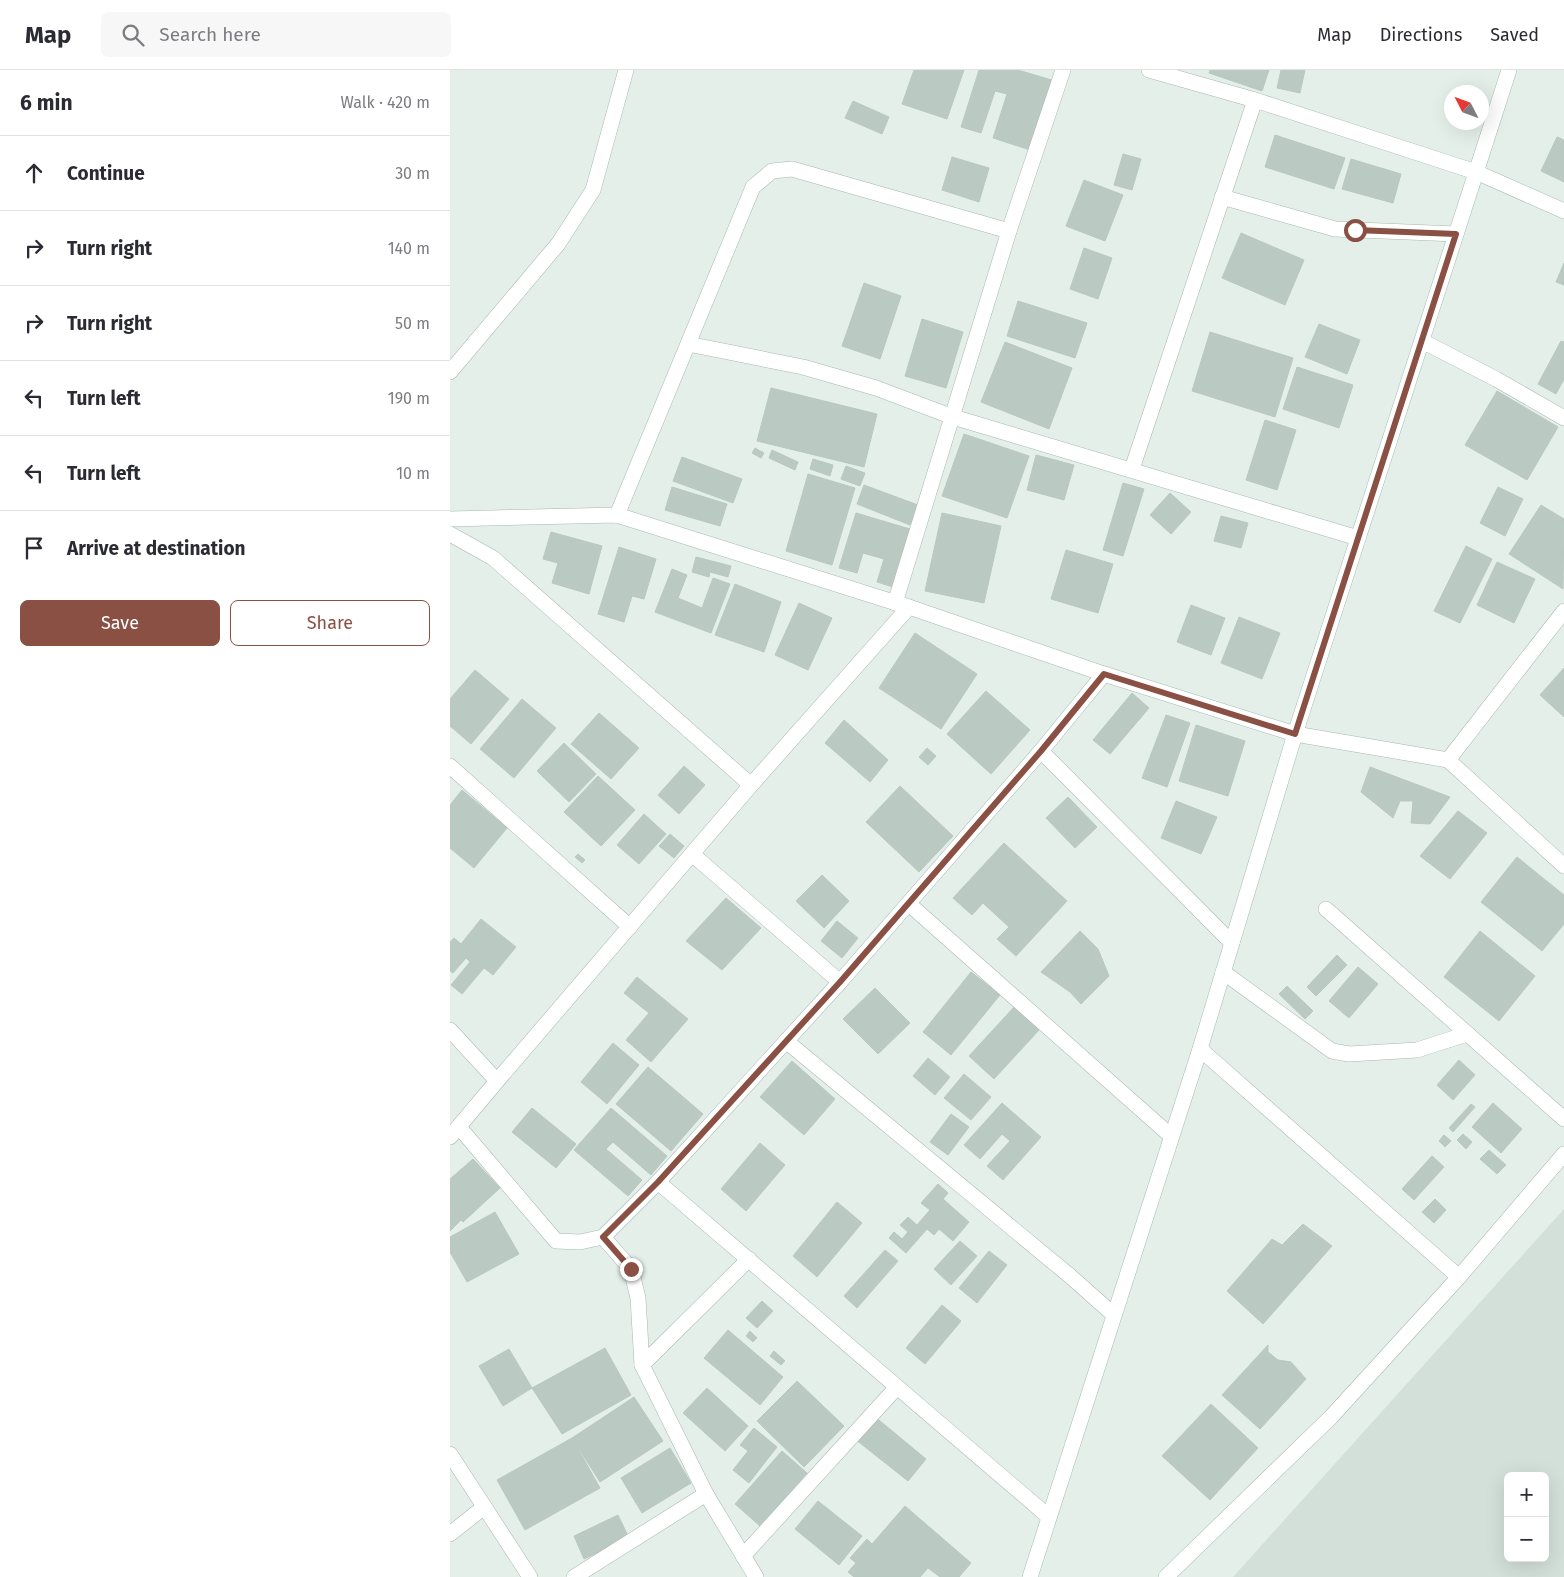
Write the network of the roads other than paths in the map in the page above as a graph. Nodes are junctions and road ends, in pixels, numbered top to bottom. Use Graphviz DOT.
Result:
graph roads {
  1 [pos="626,70"];
  2 [pos="1063,70"];
  3 [pos="1150,70"];
  4 [pos="1509,70"];
  5 [pos="1186,76"];
  6 [pos="1255,100"];
  7 [pos="1476,172"];
  8 [pos="1222,197"];
  9 [pos="1564,212"];
  10 [pos="1010,231"];
  11 [pos="1456,234"];
  12 [pos="1422,341"];
  13 [pos="688,344"];
  14 [pos="450,372"];
  15 [pos="953,417"];
  16 [pos="1564,418"];
  17 [pos="1132,469"];
  18 [pos="617,515"];
  19 [pos="451,526"];
  20 [pos="1358,538"];
  21 [pos="902,605"];
  22 [pos="1564,611"];
  23 [pos="1104,674"];
  24 [pos="1295,734"];
  25 [pos="1041,751"];
  26 [pos="1448,760"];
  27 [pos="450,766"];
  28 [pos="751,785"];
  29 [pos="692,854"];
  30 [pos="1564,866"];
  31 [pos="909,904"];
  32 [pos="1326,909"];
  33 [pos="630,927"];
  34 [pos="1232,943"];
  35 [pos="1223,972"];
  36 [pos="840,982"];
  37 [pos="450,1030"];
  38 [pos="1467,1034"];
  39 [pos="786,1041"];
  40 [pos="1200,1049"];
  41 [pos="497,1081"];
  42 [pos="1564,1120"];
  43 [pos="455,1132"];
  44 [pos="1171,1136"];
  45 [pos="1564,1154"];
  46 [pos="658,1182"];
  47 [pos="603,1237"];
  48 [pos="749,1260"];
  49 [pos="1459,1277"];
  50 [pos="1114,1315"];
  51 [pos="642,1365"];
  52 [pos="897,1387"];
  53 [pos="450,1454"];
  54 [pos="706,1494"];
  55 [pos="484,1506"];
  56 [pos="1049,1517"];
  57 [pos="450,1534"];
  58 [pos="743,1556"];
  59 [pos="530,1577"];
  60 [pos="574,1577"];
  61 [pos="756,1577"];
  62 [pos="1030,1577"];
  63 [pos="1166,1577"];
  1 -- 14 [label="street"];
  2 -- 10 [label="street"];
  3 -- 5 [label="street"];
  4 -- 7 [label="street"];
  5 -- 6 [label="street"];
  6 -- 7 [label="street"];
  6 -- 8 [label="street"];
  7 -- 9 [label="street"];
  7 -- 11 [label="street"];
  8 -- 11 [label="street"];
  8 -- 17 [label="street"];
  10 -- 13 [label="street"];
  10 -- 15 [label="street"];
  11 -- 12 [label="street"];
  12 -- 16 [label="street"];
  12 -- 20 [label="street"];
  13 -- 15 [label="street"];
  13 -- 18 [label="street"];
  15 -- 17 [label="street"];
  15 -- 21 [label="street"];
  17 -- 20 [label="street"];
  18 -- 19 [label="street"];
  18 -- 21 [label="street"];
  19 -- 28 [label="street"];
  20 -- 24 [label="street"];
  21 -- 23 [label="street"];
  21 -- 28 [label="street"];
  22 -- 26 [label="street"];
  23 -- 24 [label="street"];
  23 -- 25 [label="street"];
  24 -- 26 [label="street"];
  24 -- 34 [label="street"];
  25 -- 31 [label="street"];
  25 -- 34 [label="street"];
  26 -- 30 [label="street"];
  27 -- 33 [label="street"];
  28 -- 29 [label="street"];
  29 -- 33 [label="street"];
  29 -- 36 [label="street"];
  31 -- 36 [label="street"];
  31 -- 44 [label="street"];
  32 -- 38 [label="street"];
  33 -- 41 [label="street"];
  34 -- 35 [label="street"];
  35 -- 38 [label="street"];
  35 -- 40 [label="street"];
  36 -- 39 [label="street"];
  37 -- 41 [label="street"];
  38 -- 42 [label="street"];
  39 -- 46 [label="street"];
  39 -- 50 [label="street"];
  40 -- 44 [label="street"];
  40 -- 49 [label="street"];
  41 -- 43 [label="street"];
  43 -- 47 [label="street"];
  44 -- 50 [label="street"];
  45 -- 49 [label="street"];
  46 -- 47 [label="street"];
  46 -- 48 [label="street"];
  47 -- 51 [label="street"];
  48 -- 51 [label="street"];
  48 -- 52 [label="street"];
  49 -- 63 [label="street"];
  50 -- 56 [label="street"];
  51 -- 54 [label="street"];
  52 -- 56 [label="street"];
  52 -- 58 [label="street"];
  53 -- 55 [label="street"];
  54 -- 58 [label="street"];
  54 -- 60 [label="street"];
  55 -- 57 [label="street"];
  55 -- 59 [label="street"];
  56 -- 62 [label="street"];
  58 -- 61 [label="street"];
}
